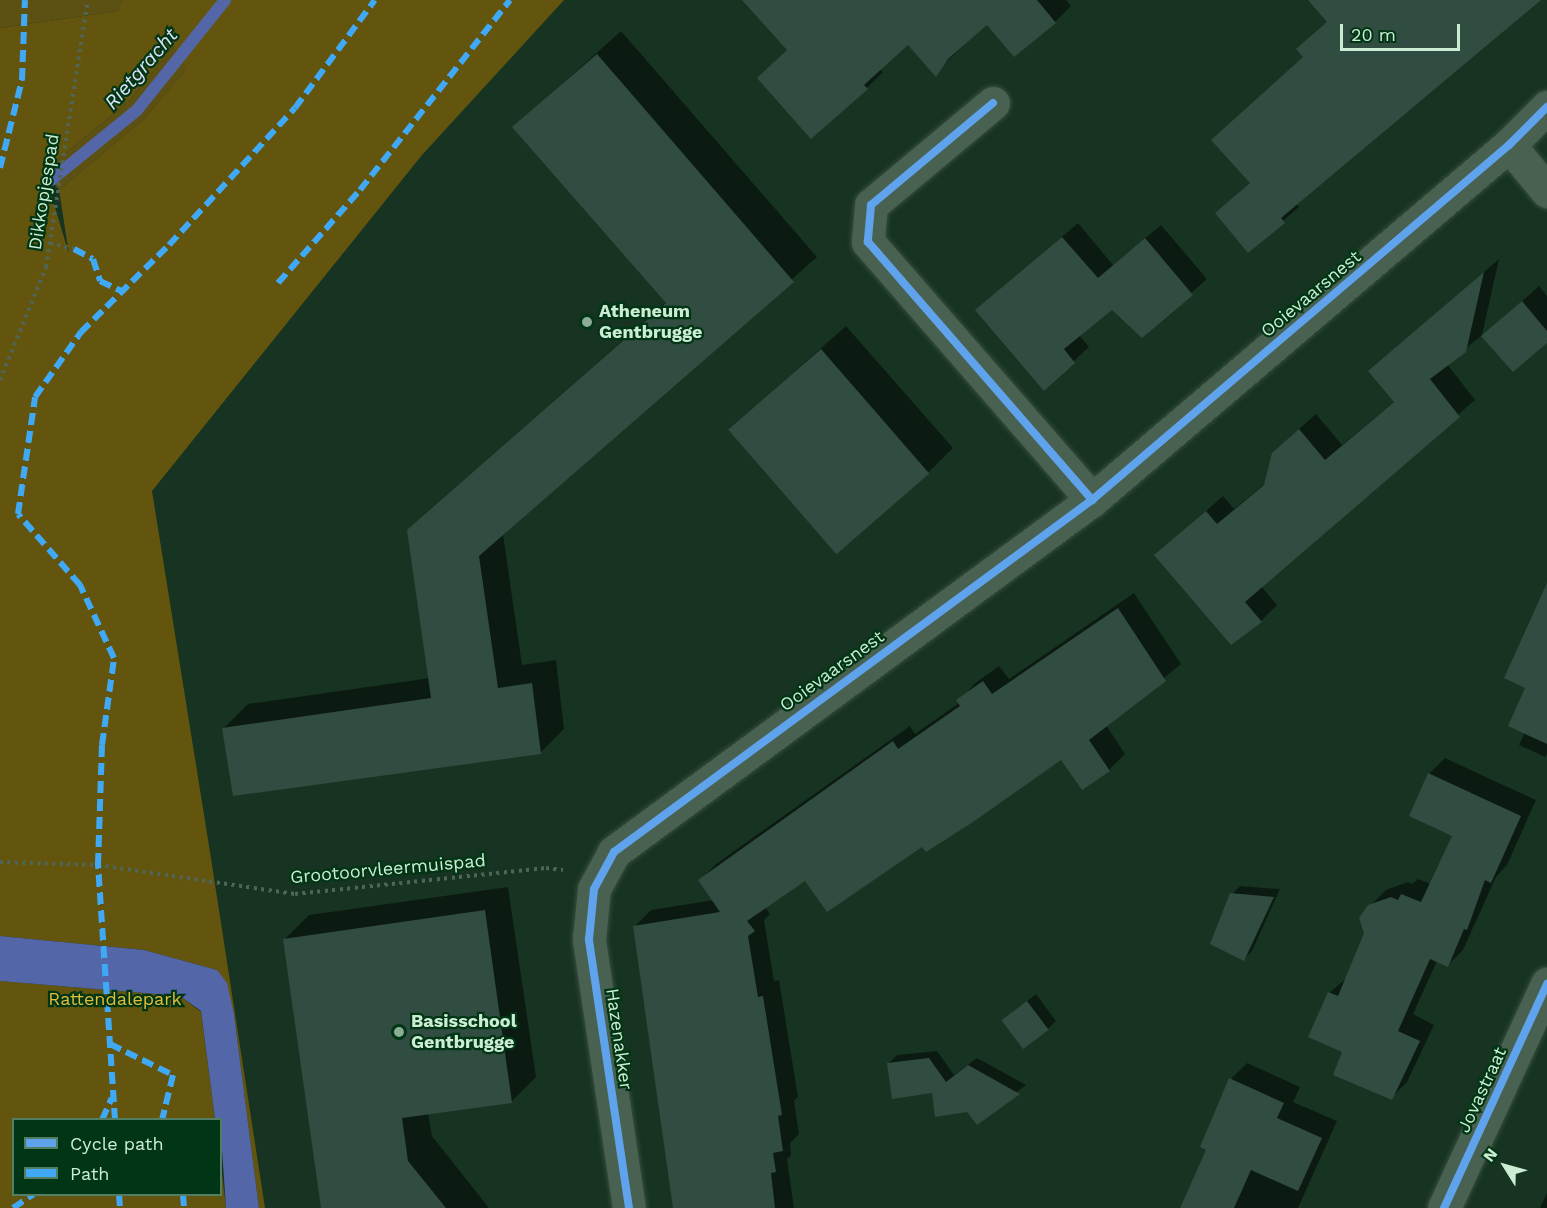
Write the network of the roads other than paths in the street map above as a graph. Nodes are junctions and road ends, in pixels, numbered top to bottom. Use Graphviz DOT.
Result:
graph roads {
  1 [pos="993,103"];
  2 [pos="1547,107"];
  3 [pos="1509,145"];
  4 [pos="1547,191"];
  5 [pos="1092,500"];
  6 [pos="599,876"];
  7 [pos="1547,984"];
  8 [pos="629,1208"];
  9 [pos="1444,1208"];
  1 -- 5 [label="street"];
  2 -- 3 [label="street, Ooievaarsnest"];
  3 -- 4 [label="street"];
  3 -- 5 [label="street, Ooievaarsnest"];
  5 -- 6 [label="street, Ooievaarsnest"];
  6 -- 8 [label="street, Hazenakker"];
  7 -- 9 [label="street, Jovastraat"];
}
